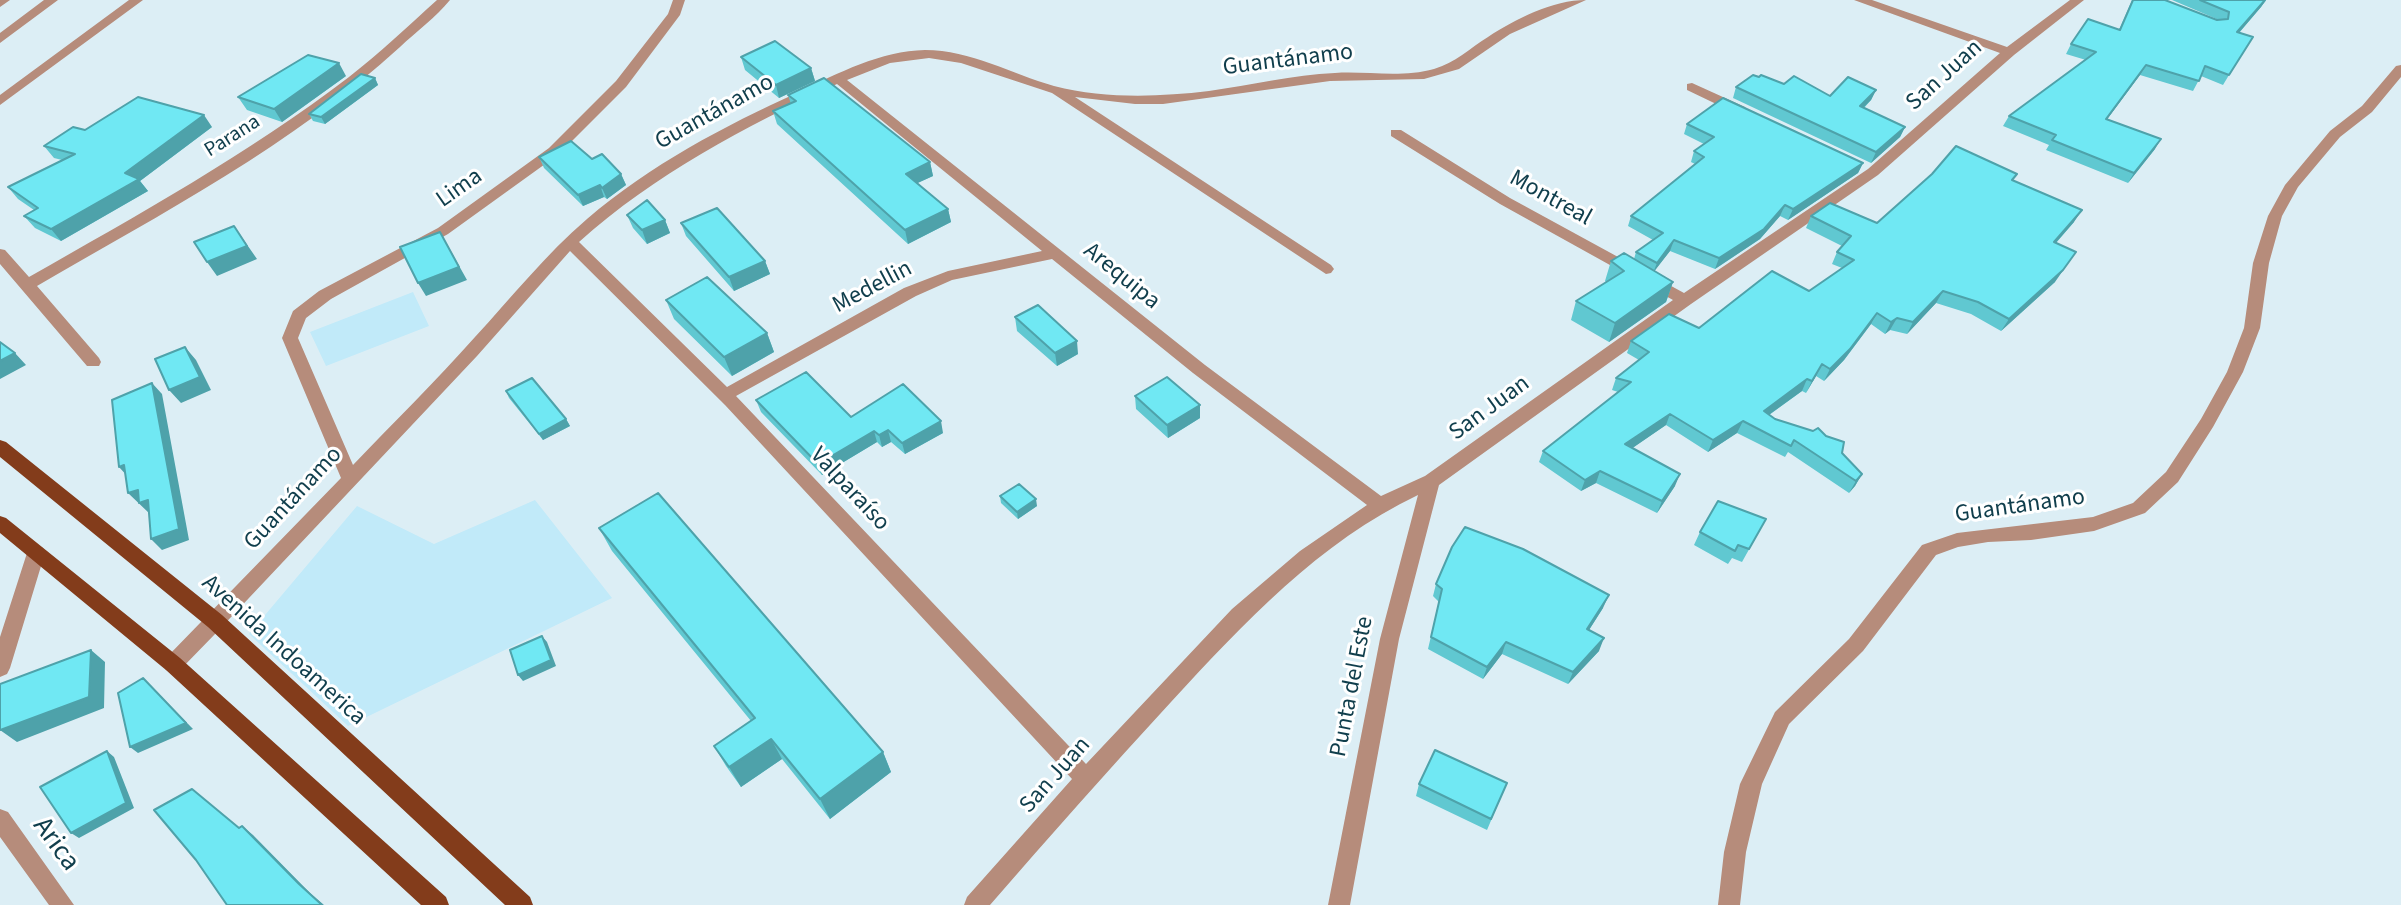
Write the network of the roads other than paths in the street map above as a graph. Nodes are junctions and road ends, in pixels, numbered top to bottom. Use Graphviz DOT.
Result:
graph roads {
  1 [pos="4,0"];
  2 [pos="52,0"];
  3 [pos="137,0"];
  4 [pos="444,0"];
  5 [pos="679,0"];
  6 [pos="1580,0"];
  7 [pos="1860,0"];
  8 [pos="2078,0"];
  9 [pos="0,3"];
  10 [pos="0,39"];
  11 [pos="2009,52"];
  12 [pos="2401,69"];
  13 [pos="838,79"];
  14 [pos="1692,87"];
  15 [pos="1053,89"];
  16 [pos="0,101"];
  17 [pos="1752,115"];
  18 [pos="1396,133"];
  19 [pos="570,242"];
  20 [pos="1055,253"];
  21 [pos="0,254"];
  22 [pos="1326,269"];
  23 [pos="27,285"];
  24 [pos="1685,300"];
  25 [pos="93,362"];
  26 [pos="725,395"];
  27 [pos="0,447"];
  28 [pos="350,478"];
  29 [pos="1431,481"];
  30 [pos="1380,505"];
  31 [pos="0,523"];
  32 [pos="36,553"];
  33 [pos="215,621"];
  34 [pos="173,664"];
  35 [pos="0,668"];
  36 [pos="1086,779"];
  37 [pos="0,819"];
  38 [pos="64,905"];
  39 [pos="438,905"];
  40 [pos="522,905"];
  41 [pos="975,905"];
  42 [pos="1339,905"];
  43 [pos="1729,905"];
  1 -- 9 [label="street"];
  2 -- 10 [label="street"];
  3 -- 16 [label="street"];
  4 -- 23 [label="street, Parana"];
  5 -- 28 [label="street, Lima"];
  6 -- 15 [label="street, Guantánamo"];
  7 -- 11 [label="street"];
  8 -- 11 [label="street, San Juan"];
  11 -- 24 [label="street, San Juan"];
  12 -- 43 [label="street, Guantánamo"];
  13 -- 15 [label="street, Guantánamo"];
  13 -- 19 [label="street, Guantánamo"];
  13 -- 20 [label="street, Arequipa"];
  14 -- 17 [label="street"];
  15 -- 22 [label="street"];
  18 -- 24 [label="street, Montreal"];
  19 -- 26 [label="street, Valparaíso"];
  19 -- 28 [label="street, Guantánamo"];
  20 -- 26 [label="street, Medellin"];
  20 -- 30 [label="street, Arequipa"];
  21 -- 23 [label="street"];
  23 -- 25 [label="street"];
  24 -- 29 [label="street, San Juan"];
  26 -- 36 [label="street, Valparaíso"];
  27 -- 33 [label="main road, Avenida Indoamerica"];
  28 -- 33 [label="street, Guantánamo"];
  29 -- 30 [label="street, San Juan"];
  29 -- 42 [label="street, Punta del Este"];
  30 -- 36 [label="street, San Juan"];
  31 -- 32 [label="main road"];
  32 -- 34 [label="main road"];
  32 -- 35 [label="street"];
  33 -- 34 [label="street, Guantánamo"];
  33 -- 40 [label="main road, Avenida Indoamerica"];
  34 -- 39 [label="main road"];
  36 -- 41 [label="street, San Juan"];
  37 -- 38 [label="street, Arica"];
}
